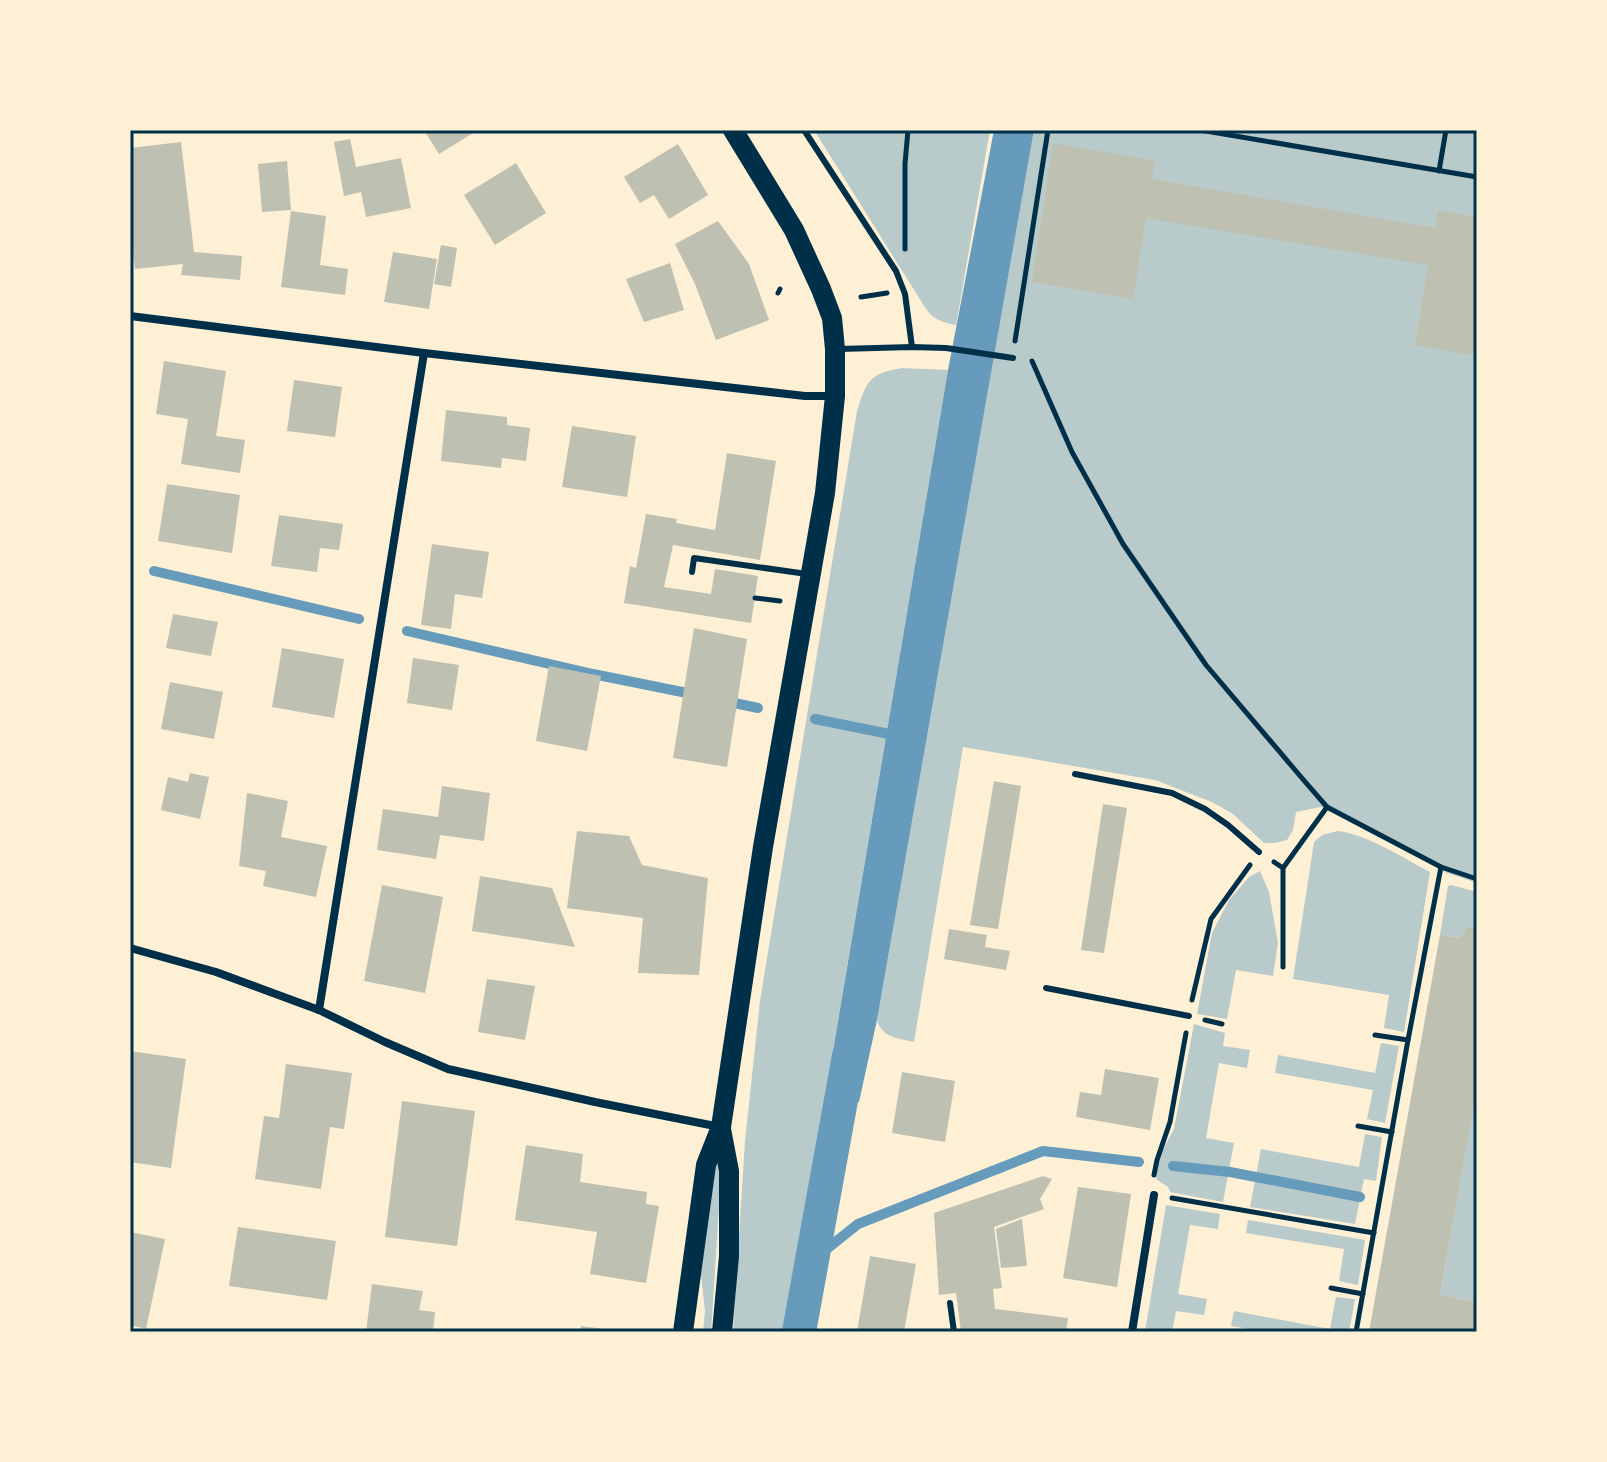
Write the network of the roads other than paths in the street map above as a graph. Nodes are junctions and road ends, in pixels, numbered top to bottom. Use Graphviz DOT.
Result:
graph roads {
  1 [pos="733,130"];
  2 [pos="804,130"];
  3 [pos="130,316"];
  4 [pos="912,347"];
  5 [pos="835,349"];
  6 [pos="424,353"];
  7 [pos="1010,358"];
  8 [pos="835,396"];
  9 [pos="692,572"];
  10 [pos="811,574"];
  11 [pos="1075,774"];
  12 [pos="1259,852"];
  13 [pos="130,948"];
  14 [pos="1046,988"];
  15 [pos="319,1010"];
  16 [pos="1189,1016"];
  17 [pos="721,1127"];
  18 [pos="1154,1195"];
  19 [pos="950,1303"];
  20 [pos="683,1332"];
  21 [pos="722,1332"];
  22 [pos="954,1332"];
  23 [pos="1132,1332"];
  1 -- 5 [label="main road"];
  2 -- 4 [label="lane"];
  3 -- 6 [label="street"];
  4 -- 5 [label="lane"];
  4 -- 7 [label="lane"];
  5 -- 8 [label="main road"];
  6 -- 8 [label="street"];
  6 -- 15 [label="street"];
  8 -- 10 [label="main road"];
  9 -- 10 [label="lane"];
  10 -- 17 [label="main road"];
  11 -- 12 [label="lane"];
  13 -- 15 [label="street"];
  14 -- 16 [label="lane"];
  15 -- 17 [label="street"];
  17 -- 20 [label="main road"];
  17 -- 21 [label="main road"];
  18 -- 23 [label="street"];
  19 -- 22 [label="lane"];
}
